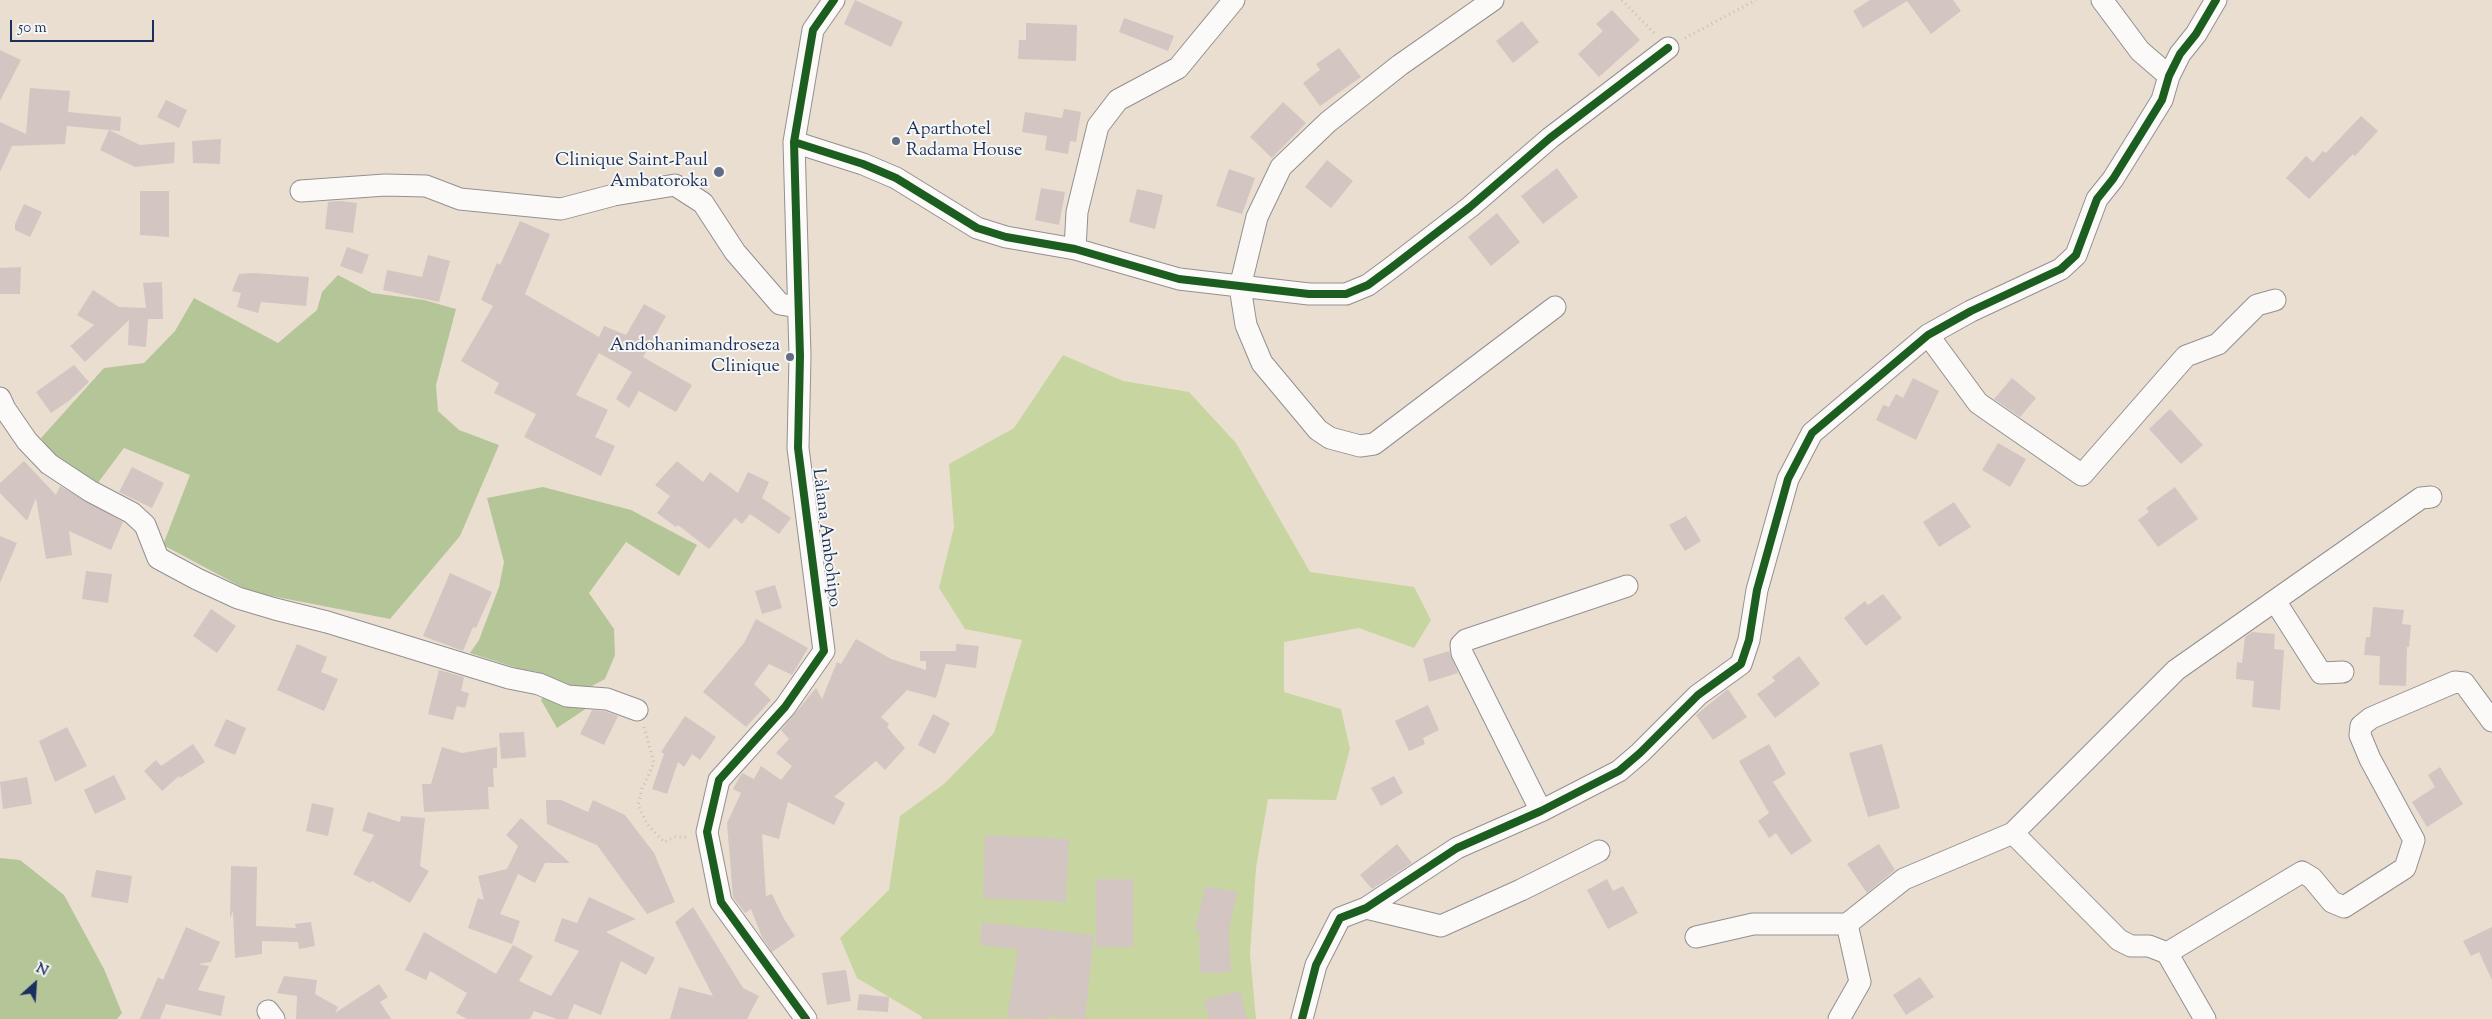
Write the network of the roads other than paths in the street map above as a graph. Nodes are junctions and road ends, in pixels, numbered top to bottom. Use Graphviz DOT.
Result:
graph roads {
  1 [pos="834,0"];
  2 [pos="1234,0"];
  3 [pos="1493,0"];
  4 [pos="2102,0"];
  5 [pos="2216,0"];
  6 [pos="1668,48"];
  7 [pos="2169,76"];
  8 [pos="794,142"];
  9 [pos="301,191"];
  10 [pos="1075,248"];
  11 [pos="1240,287"];
  12 [pos="2275,300"];
  13 [pos="798,307"];
  14 [pos="1555,307"];
  15 [pos="1928,335"];
  16 [pos="0,398"];
  17 [pos="2431,497"];
  18 [pos="1627,586"];
  19 [pos="2275,601"];
  20 [pos="2343,672"];
  21 [pos="637,710"];
  22 [pos="2492,721"];
  23 [pos="1541,812"];
  24 [pos="2013,833"];
  25 [pos="1599,851"];
  26 [pos="1366,908"];
  27 [pos="1846,924"];
  28 [pos="1696,937"];
  29 [pos="2166,953"];
  30 [pos="806,1019"];
  31 [pos="1302,1019"];
  32 [pos="1839,1019"];
  33 [pos="2205,1019"];
  1 -- 8 [label="street, Làlana Ambohipo"];
  2 -- 10 [label="street"];
  3 -- 11 [label="street"];
  4 -- 7 [label="street"];
  5 -- 7 [label="street"];
  6 -- 11 [label="street"];
  7 -- 15 [label="street"];
  8 -- 10 [label="street"];
  8 -- 13 [label="street, Làlana Ambohipo"];
  9 -- 13 [label="street"];
  10 -- 11 [label="street"];
  11 -- 14 [label="street"];
  12 -- 15 [label="street"];
  13 -- 30 [label="street, Làlana Ambohipo"];
  15 -- 23 [label="street"];
  16 -- 21 [label="street"];
  17 -- 19 [label="street"];
  18 -- 23 [label="street"];
  19 -- 20 [label="street"];
  19 -- 24 [label="street"];
  22 -- 29 [label="street"];
  23 -- 26 [label="street"];
  24 -- 27 [label="street"];
  24 -- 29 [label="street"];
  25 -- 26 [label="street"];
  26 -- 31 [label="street"];
  27 -- 28 [label="street"];
  27 -- 32 [label="street"];
  29 -- 33 [label="street"];
}
